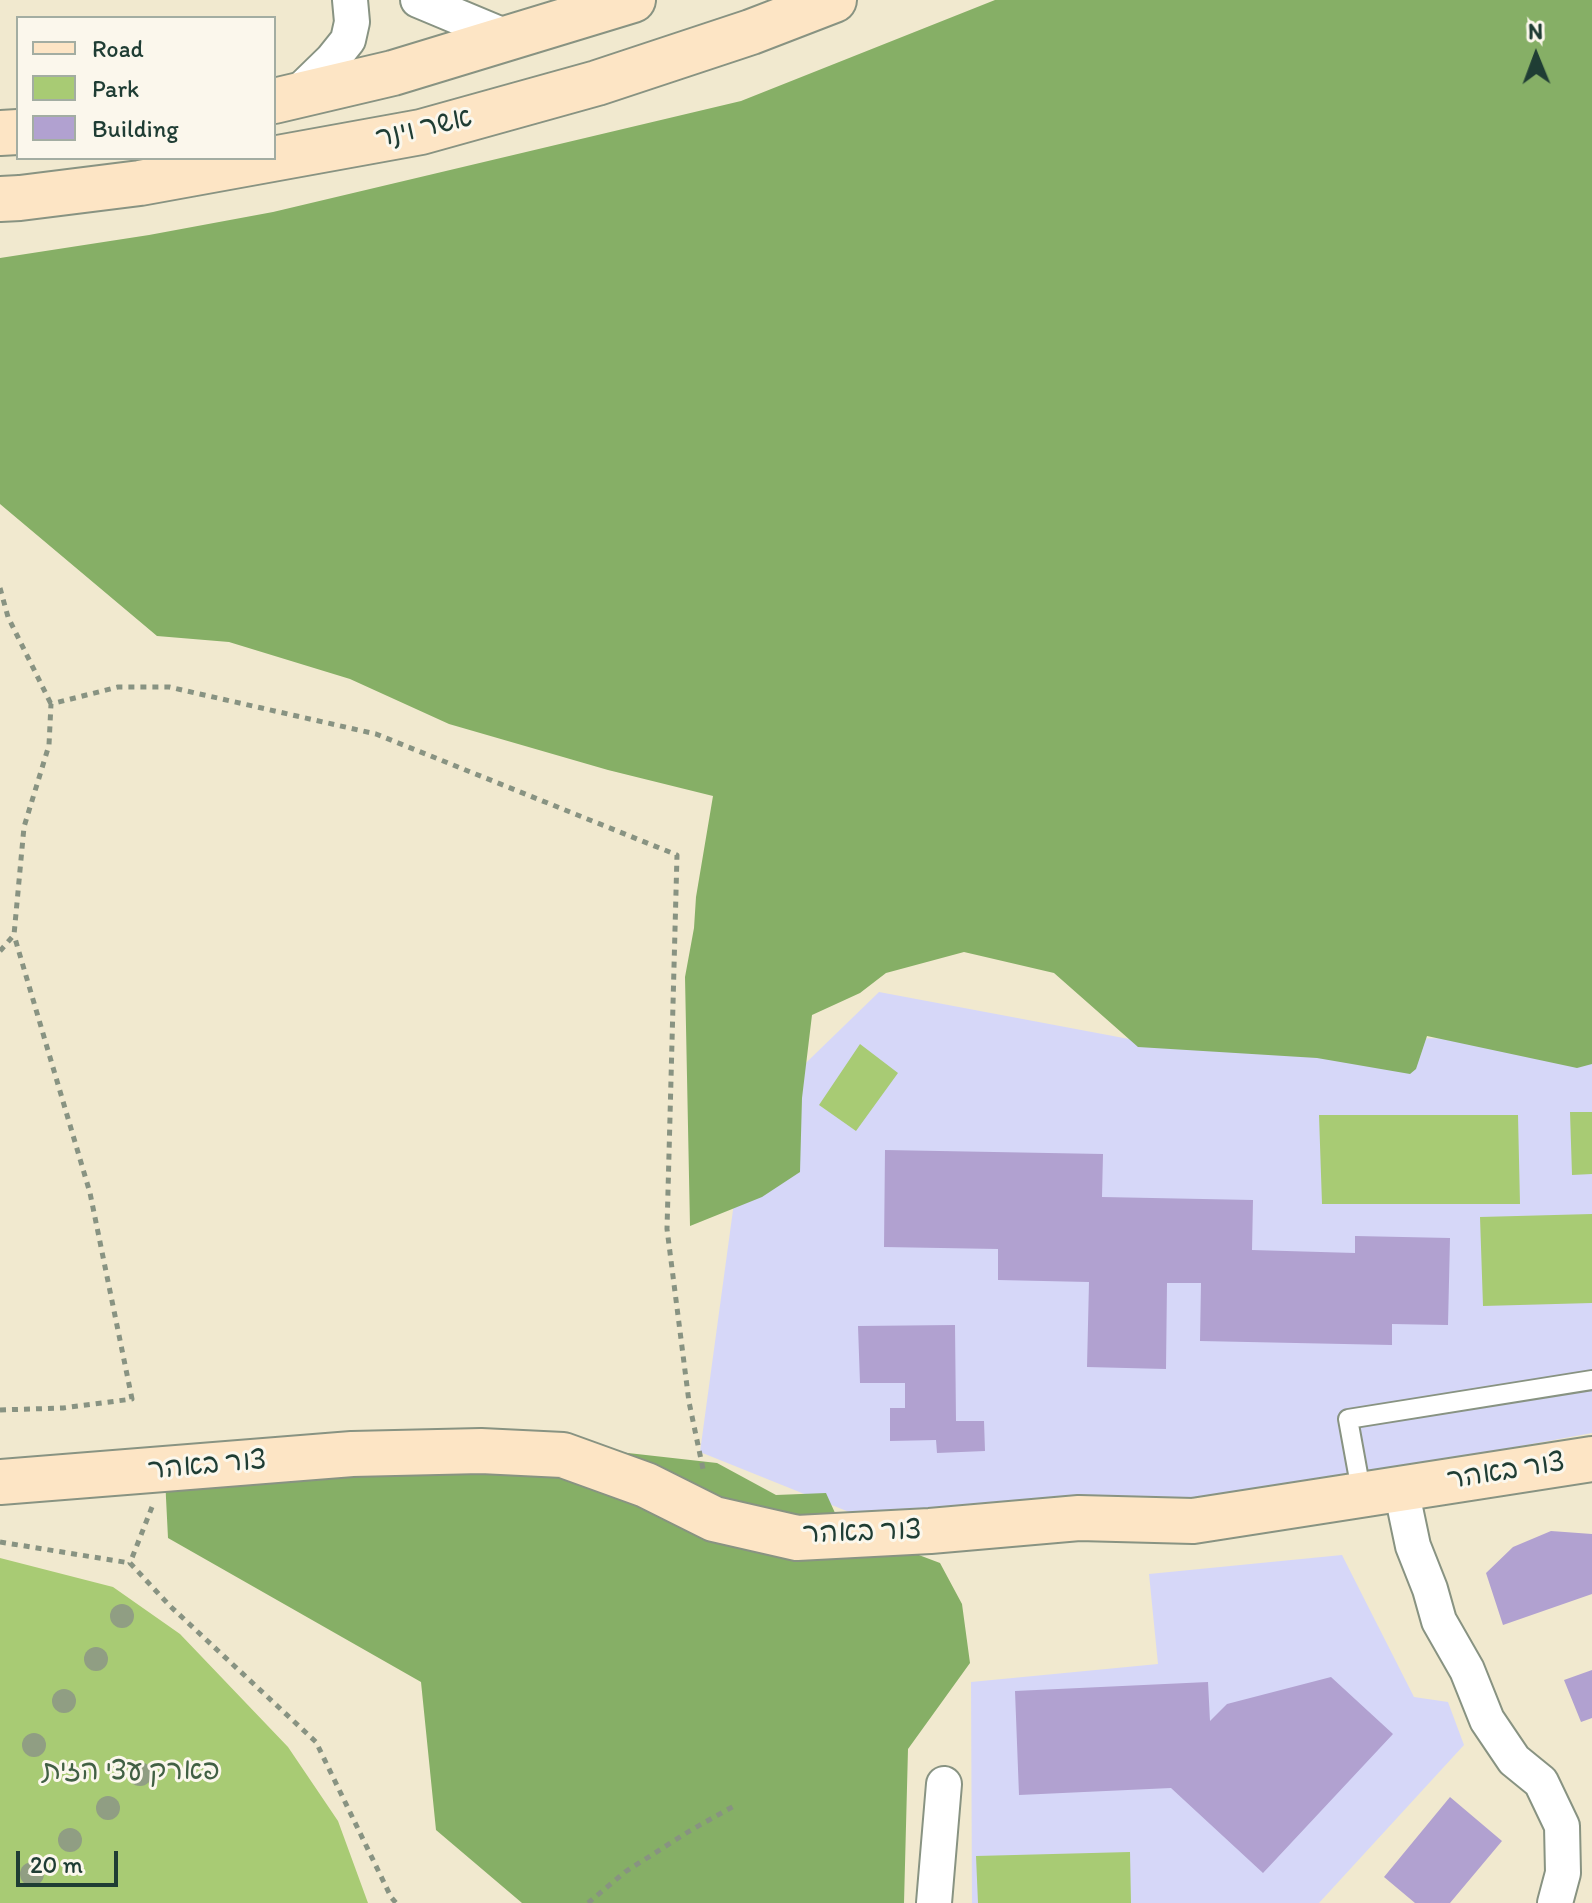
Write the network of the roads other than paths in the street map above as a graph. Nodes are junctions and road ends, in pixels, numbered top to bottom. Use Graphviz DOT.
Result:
graph roads {
  1 [pos="350,0"];
  2 [pos="418,0"];
  3 [pos="633,0"];
  4 [pos="834,0"];
  5 [pos="509,38"];
  6 [pos="284,98"];
  7 [pos="276,158"];
  8 [pos="267,160"];
  9 [pos="0,199"];
  10 [pos="1592,1380"];
  11 [pos="1592,1459"];
  12 [pos="0,1482"];
  13 [pos="1381,1492"];
  14 [pos="944,1784"];
  15 [pos="934,1903"];
  16 [pos="1555,1903"];
  1 -- 6 [label="street"];
  2 -- 5 [label="street"];
  3 -- 5 [label="street"];
  4 -- 7 [label="street, אשר וינר"];
  5 -- 6 [label="street"];
  8 -- 9 [label="street, אשר וינר"];
  10 -- 13 [label="lane"];
  11 -- 13 [label="street, צור באהר"];
  12 -- 13 [label="street, צור באהר"];
  13 -- 16 [label="street"];
  14 -- 15 [label="street"];
}
